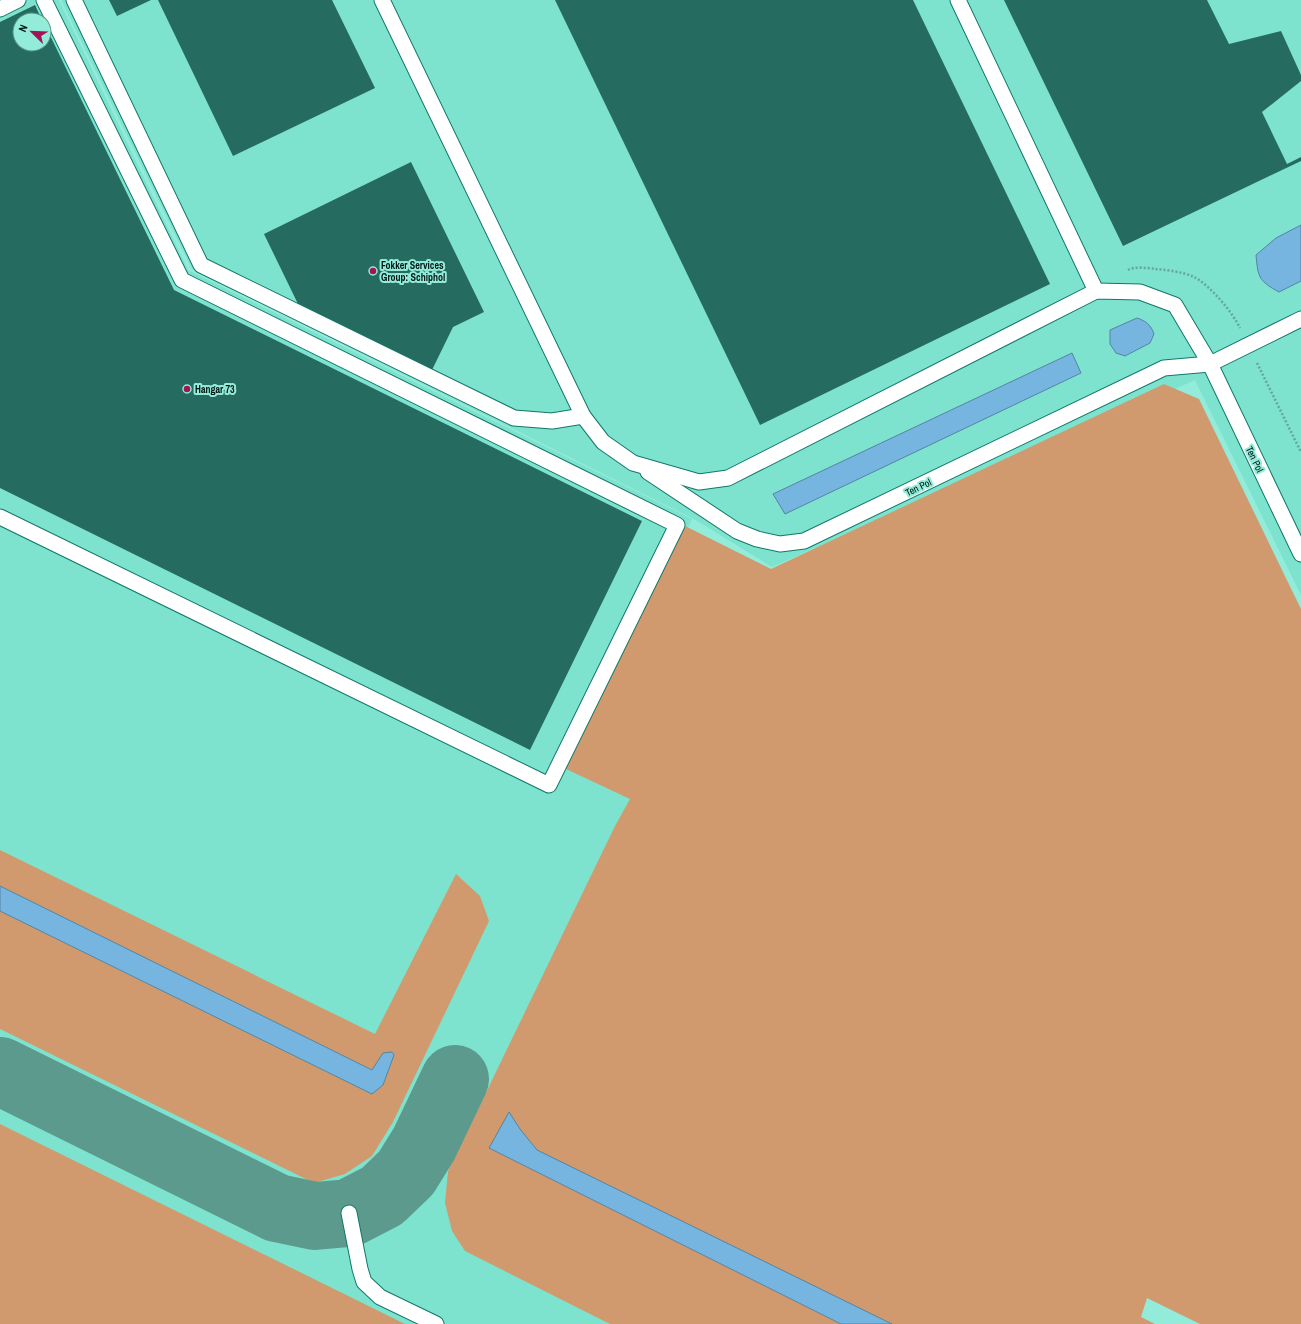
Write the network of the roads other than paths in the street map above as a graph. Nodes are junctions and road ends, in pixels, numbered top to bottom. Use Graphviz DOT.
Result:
graph roads {
  1 [pos="18,0"];
  2 [pos="44,0"];
  3 [pos="74,0"];
  4 [pos="382,0"];
  5 [pos="958,0"];
  6 [pos="0,9"];
  7 [pos="1096,291"];
  8 [pos="1301,319"];
  9 [pos="1210,364"];
  10 [pos="582,416"];
  11 [pos="634,463"];
  12 [pos="0,516"];
  13 [pos="1301,554"];
  14 [pos="349,1213"];
  15 [pos="436,1324"];
  1 -- 6 [label="lane"];
  2 -- 12 [label="lane"];
  3 -- 10 [label="lane"];
  4 -- 10 [label="lane, Ten Pol"];
  5 -- 7 [label="lane"];
  7 -- 9 [label="lane"];
  7 -- 11 [label="lane"];
  8 -- 9 [label="lane, Ten Pol"];
  9 -- 11 [label="lane, Ten Pol"];
  9 -- 13 [label="lane, Ten Pol"];
  10 -- 11 [label="lane, Ten Pol"];
  14 -- 15 [label="lane"];
}
